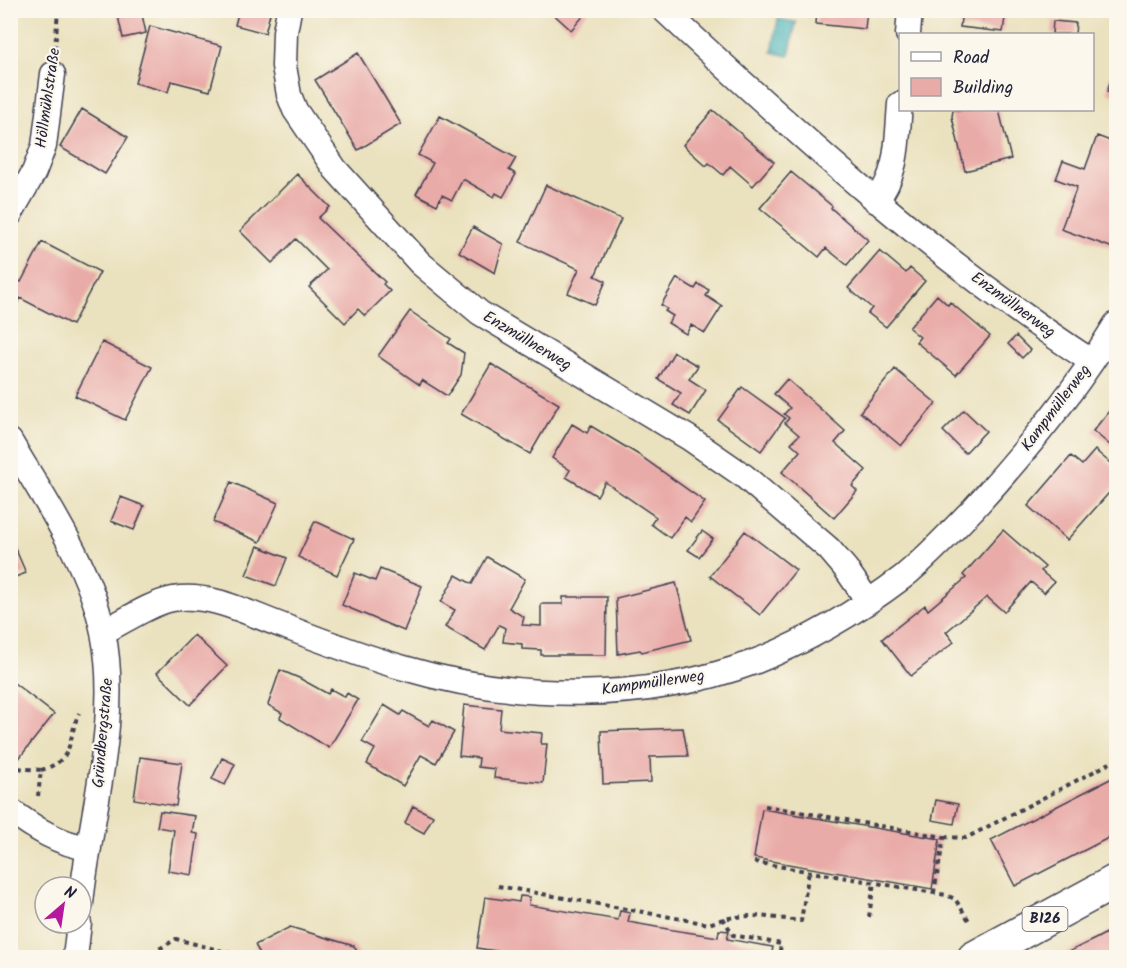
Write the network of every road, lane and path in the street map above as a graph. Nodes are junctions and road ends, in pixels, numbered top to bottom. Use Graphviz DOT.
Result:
graph roads {
  1 [pos="58,10"];
  2 [pos="290,10"];
  3 [pos="663,10"];
  4 [pos="910,10"];
  5 [pos="908,33"];
  6 [pos="53,74"];
  7 [pos="899,111"];
  8 [pos="876,201"];
  9 [pos="10,214"];
  10 [pos="1116,327"];
  11 [pos="1091,361"];
  12 [pos="10,441"];
  13 [pos="868,601"];
  14 [pos="103,632"];
  15 [pos="87,706"];
  16 [pos="1116,760"];
  17 [pos="41,770"];
  18 [pos="10,771"];
  19 [pos="39,781"];
  20 [pos="765,806"];
  21 [pos="10,810"];
  22 [pos="944,837"];
  23 [pos="89,848"];
  24 [pos="754,862"];
  25 [pos="809,871"];
  26 [pos="85,875"];
  27 [pos="1116,881"];
  28 [pos="874,882"];
  29 [pos="498,886"];
  30 [pos="934,892"];
  31 [pos="869,917"];
  32 [pos="723,918"];
  33 [pos="970,922"];
  34 [pos="78,935"];
  35 [pos="230,952"];
  36 [pos="75,957"];
  37 [pos="144,957"];
  38 [pos="779,957"];
  39 [pos="974,957"];
  1 -- 6 [label="path, Höllmühlstraße"];
  2 -- 13 [label="street, Enzmüllnerweg"];
  3 -- 8 [label="street, Enzmüllnerweg"];
  4 -- 5 [label="street"];
  6 -- 9 [label="street, Höllmühlstraße"];
  7 -- 8 [label="street"];
  8 -- 11 [label="street, Enzmüllnerweg"];
  10 -- 11 [label="street, Kampmüllerweg"];
  11 -- 13 [label="street, Kampmüllerweg"];
  12 -- 14 [label="street, Gründbergstraße"];
  13 -- 14 [label="street, Kampmüllerweg"];
  14 -- 23 [label="street, Gründbergstraße"];
  15 -- 17 [label="path"];
  16 -- 22 [label="path"];
  17 -- 18 [label="path"];
  17 -- 19 [label="path"];
  20 -- 22 [label="path"];
  21 -- 23 [label="street"];
  22 -- 30 [label="path"];
  23 -- 26 [label="street, Gründbergstraße"];
  24 -- 25 [label="path"];
  25 -- 28 [label="path"];
  25 -- 32 [label="path"];
  27 -- 39 [label="main road, B126"];
  28 -- 30 [label="path"];
  28 -- 31 [label="path"];
  29 -- 32 [label="path"];
  30 -- 33 [label="path"];
  32 -- 38 [label="path"];
  34 -- 36 [label="street"];
  35 -- 37 [label="path"];
}
